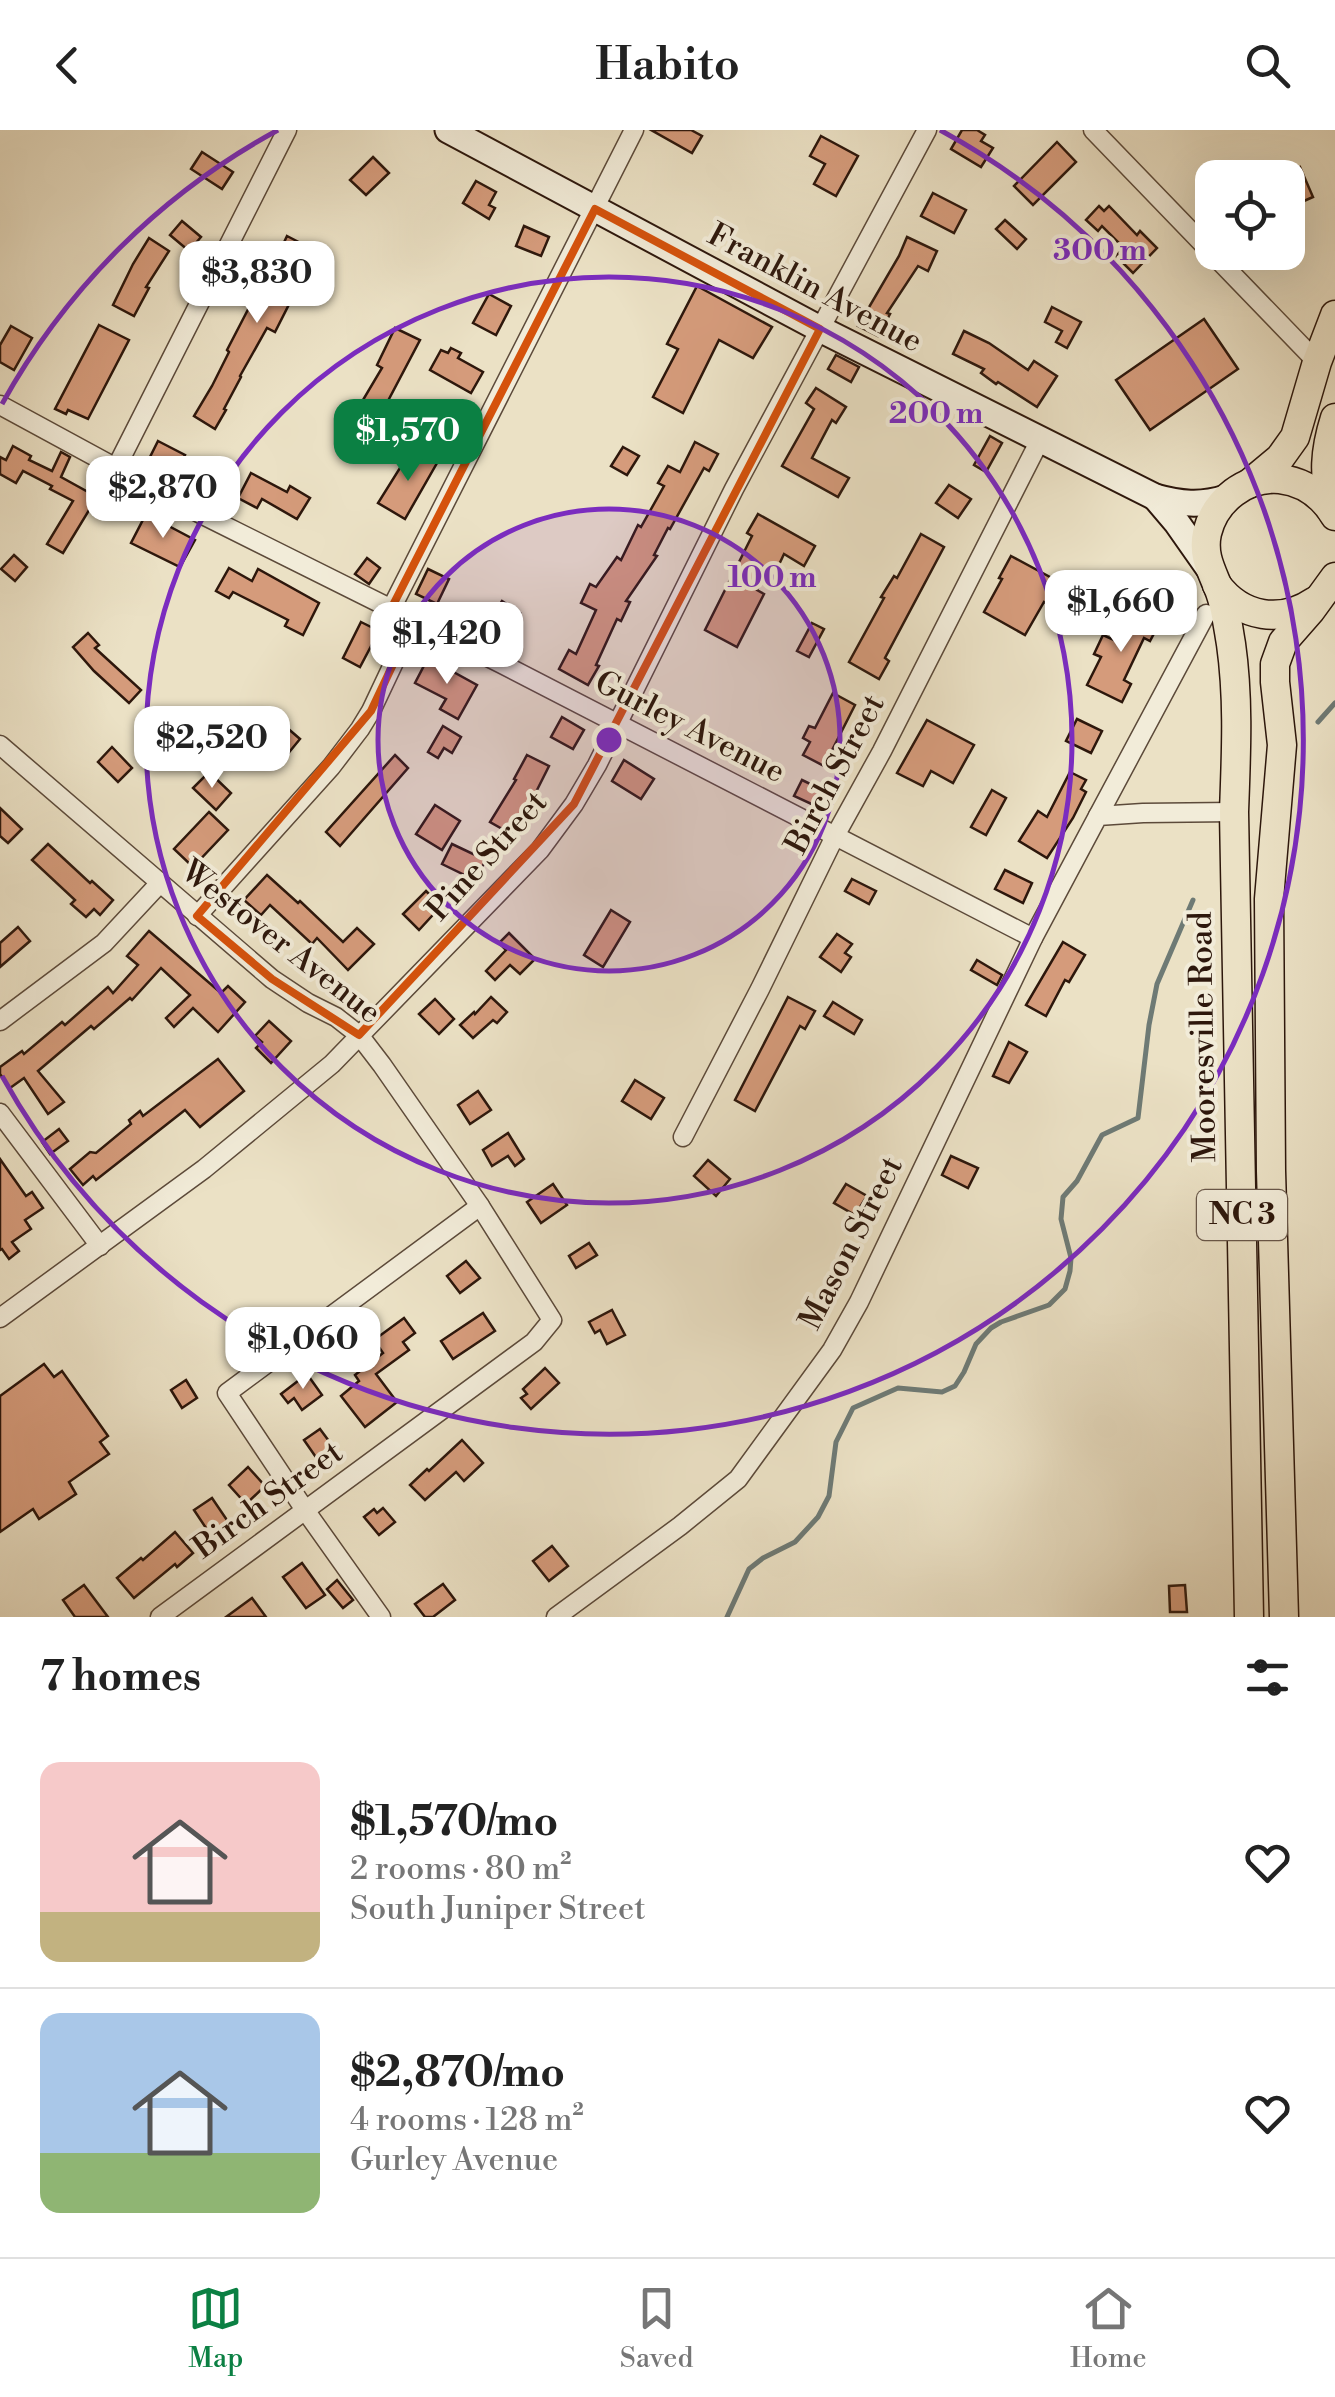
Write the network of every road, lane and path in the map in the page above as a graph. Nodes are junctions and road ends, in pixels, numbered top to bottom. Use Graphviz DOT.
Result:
graph roads {
  1 [pos="287,130"];
  2 [pos="448,130"];
  3 [pos="634,130"];
  4 [pos="927,130"];
  5 [pos="1093,130"];
  6 [pos="595,209"];
  7 [pos="1335,315"];
  8 [pos="820,329"];
  9 [pos="1317,362"];
  10 [pos="0,405"];
  11 [pos="1335,418"];
  12 [pos="1040,440"];
  13 [pos="116,468"];
  14 [pos="1250,483"];
  15 [pos="1155,497"];
  16 [pos="1226,498"];
  17 [pos="1333,513"];
  18 [pos="1212,575"];
  19 [pos="1331,585"];
  20 [pos="391,608"];
  21 [pos="1206,614"];
  22 [pos="414,620"];
  23 [pos="618,724"];
  24 [pos="0,745"];
  25 [pos="1234,812"];
  26 [pos="1098,816"];
  27 [pos="834,836"];
  28 [pos="159,884"];
  29 [pos="196,916"];
  30 [pos="1032,938"];
  31 [pos="0,1021"];
  32 [pos="358,1035"];
  33 [pos="0,1112"];
  34 [pos="682,1137"];
  35 [pos="480,1206"];
  36 [pos="100,1246"];
  37 [pos="0,1318"];
  38 [pos="552,1320"];
  39 [pos="306,1510"];
  40 [pos="160,1617"];
  41 [pos="381,1617"];
  42 [pos="556,1617"];
  43 [pos="1249,1617"];
  44 [pos="1284,1617"];
  1 -- 13 [label="street"];
  2 -- 6 [label="street, Franklin Avenue"];
  3 -- 6 [label="street"];
  4 -- 8 [label="street, Pine Street"];
  5 -- 9 [label="street"];
  6 -- 8 [label="street, Franklin Avenue"];
  6 -- 20 [label="street"];
  7 -- 9 [label="main road"];
  8 -- 12 [label="street, Franklin Avenue"];
  8 -- 23 [label="street, Pine Street"];
  9 -- 14 [label="main road"];
  10 -- 13 [label="street, Gurley Avenue"];
  11 -- 17 [label="main road"];
  12 -- 15 [label="street, Franklin Avenue"];
  12 -- 27 [label="street, Birch Street"];
  13 -- 20 [label="street, Gurley Avenue"];
  14 -- 16 [label="main road"];
  14 -- 17 [label="main road"];
  15 -- 16 [label="street, Franklin Avenue"];
  15 -- 18 [label="street, Franklin Avenue"];
  16 -- 18 [label="main road, Mooresville Road"];
  18 -- 19 [label="main road, Mooresville Road"];
  18 -- 25 [label="main road, Mooresville Road / NC 3"];
  19 -- 44 [label="main road, Mooresville Road / NC 3"];
  20 -- 22 [label="street, Gurley Avenue"];
  21 -- 26 [label="street, Mason Street"];
  22 -- 23 [label="street, Gurley Avenue"];
  22 -- 29 [label="street"];
  23 -- 27 [label="street, Gurley Avenue"];
  23 -- 32 [label="street, Pine Street"];
  24 -- 28 [label="street, Westover Avenue"];
  25 -- 26 [label="street"];
  25 -- 43 [label="main road, Mooresville Road / NC 3"];
  26 -- 30 [label="street, Mason Street"];
  27 -- 30 [label="street, Gurley Avenue"];
  27 -- 34 [label="street, Birch Street"];
  28 -- 29 [label="street, Westover Avenue"];
  28 -- 31 [label="street"];
  29 -- 32 [label="street, Westover Avenue"];
  30 -- 42 [label="street, Mason Street"];
  32 -- 35 [label="street, Westover Avenue"];
  32 -- 36 [label="street, Pine Street"];
  33 -- 36 [label="street"];
  35 -- 38 [label="street, Westover Avenue"];
  35 -- 39 [label="street"];
  36 -- 37 [label="street, Pine Street"];
  38 -- 39 [label="street, Birch Street"];
  39 -- 40 [label="street, Birch Street"];
  39 -- 41 [label="street"];
}
